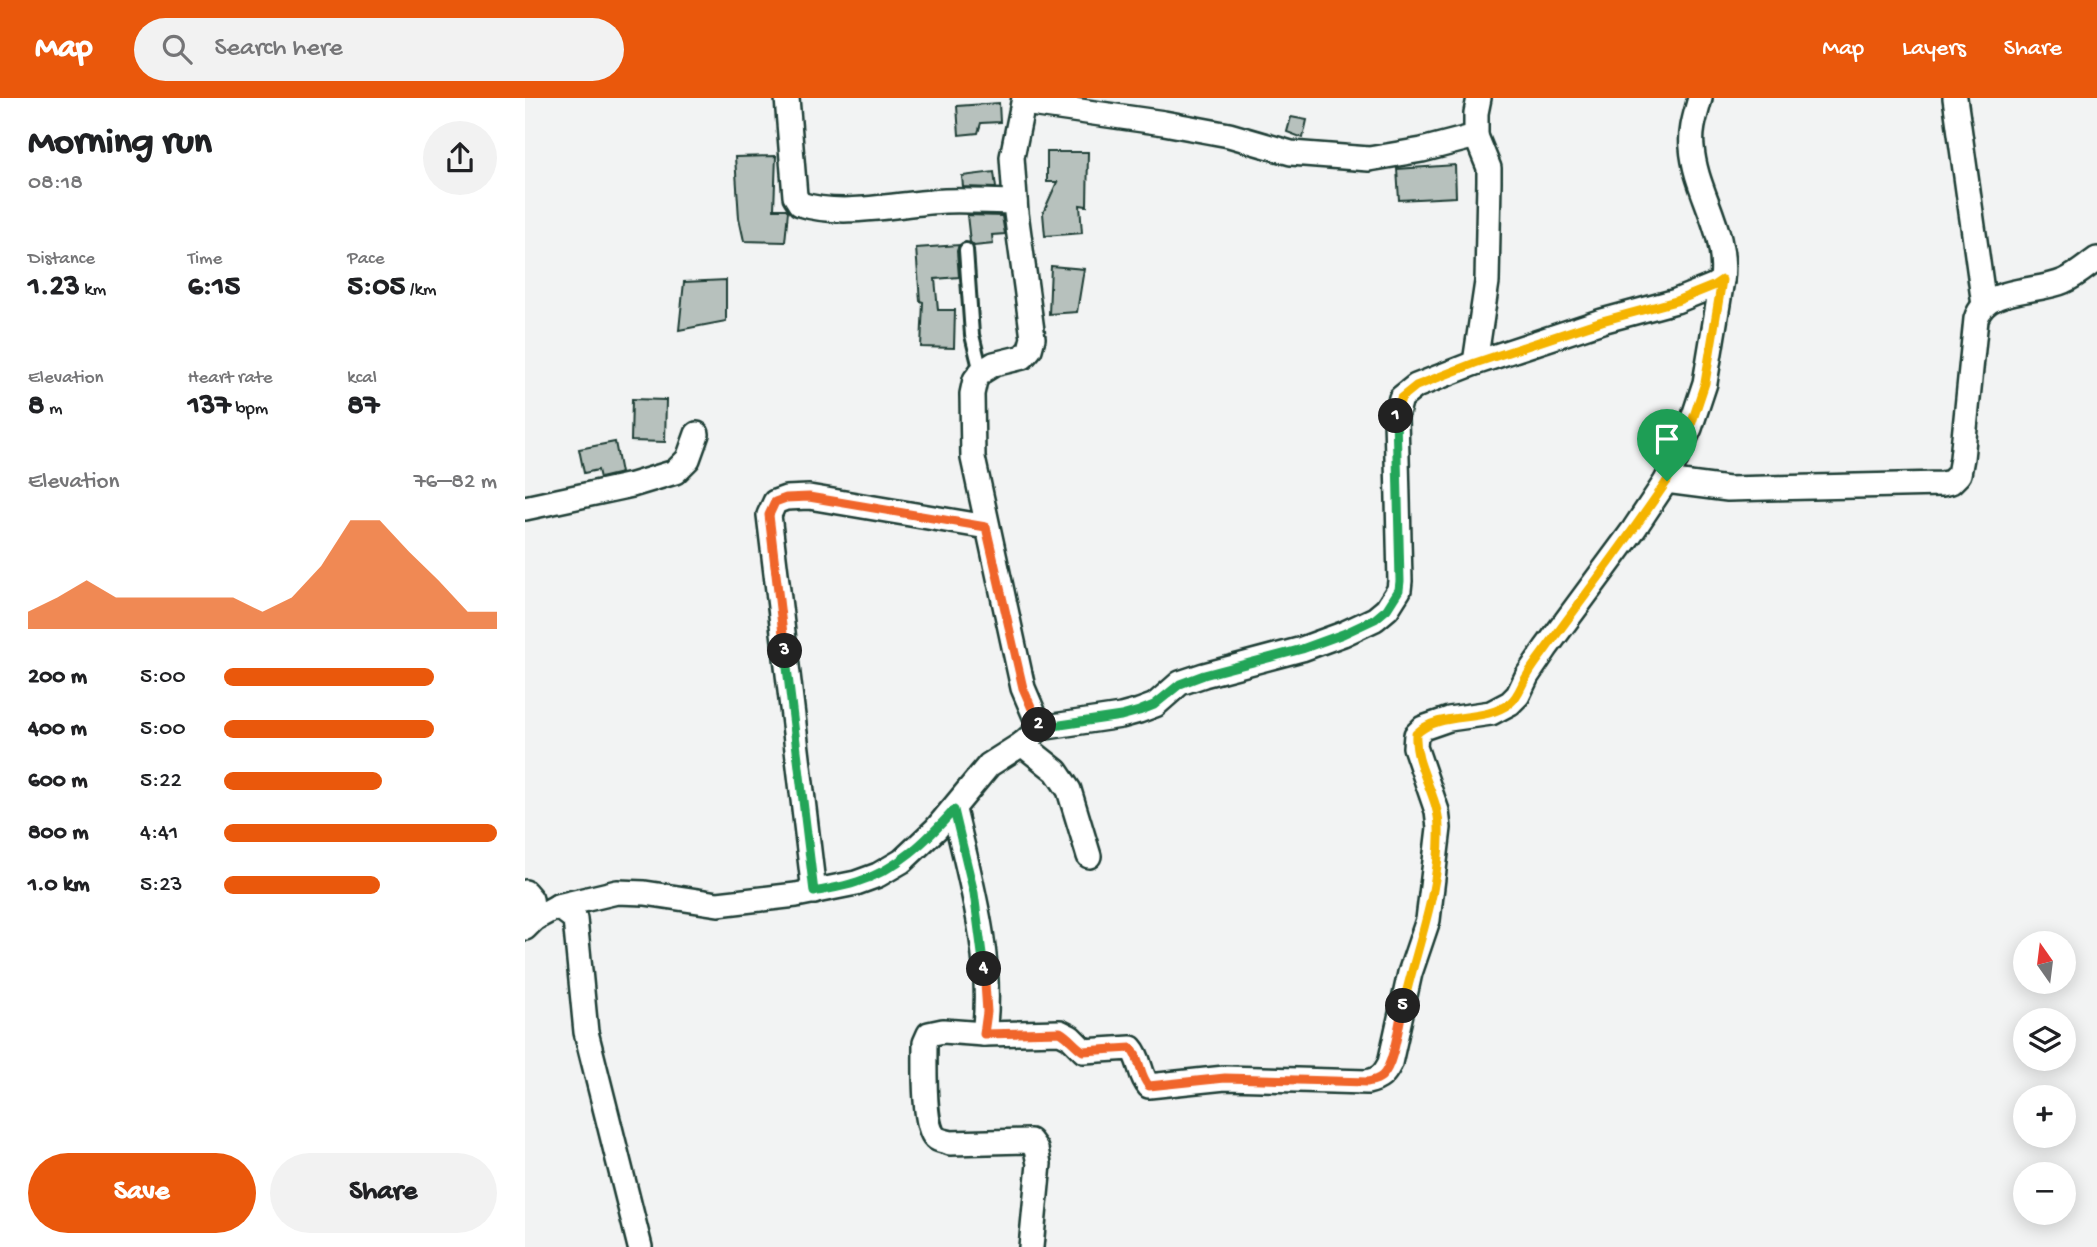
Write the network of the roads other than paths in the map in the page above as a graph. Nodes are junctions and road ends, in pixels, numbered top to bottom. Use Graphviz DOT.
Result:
graph roads {
  1 [pos="787,98"];
  2 [pos="1479,98"];
  3 [pos="1700,98"];
  4 [pos="1955,98"];
  5 [pos="1024,101"];
  6 [pos="1476,136"];
  7 [pos="1015,202"];
  8 [pos="966,250"];
  9 [pos="2097,259"];
  10 [pos="1722,280"];
  11 [pos="1984,305"];
  12 [pos="1475,363"];
  13 [pos="981,372"];
  14 [pos="697,434"];
  15 [pos="1667,481"];
  16 [pos="525,508"];
  17 [pos="986,527"];
  18 [pos="1040,728"];
  19 [pos="1022,744"];
  20 [pos="954,810"];
  21 [pos="1089,856"];
  22 [pos="525,892"];
  23 [pos="814,892"];
  24 [pos="558,906"];
  25 [pos="530,924"];
  26 [pos="984,1034"];
  27 [pos="640,1247"];
  28 [pos="1031,1247"];
  1 -- 7 [label="street"];
  2 -- 6 [label="street"];
  3 -- 10 [label="street"];
  4 -- 11 [label="street"];
  5 -- 6 [label="street"];
  5 -- 7 [label="street"];
  6 -- 12 [label="street"];
  7 -- 13 [label="street"];
  8 -- 13 [label="lane"];
  9 -- 11 [label="street"];
  10 -- 12 [label="street"];
  10 -- 15 [label="street"];
  11 -- 15 [label="street"];
  12 -- 18 [label="street"];
  13 -- 17 [label="street"];
  14 -- 16 [label="street"];
  15 -- 26 [label="street"];
  17 -- 18 [label="street"];
  17 -- 23 [label="street"];
  18 -- 19 [label="street"];
  19 -- 20 [label="street"];
  19 -- 21 [label="street"];
  20 -- 23 [label="street"];
  20 -- 26 [label="street"];
  22 -- 25 [label="street"];
  23 -- 24 [label="street"];
  24 -- 25 [label="street"];
  24 -- 27 [label="street"];
  26 -- 28 [label="street"];
}
